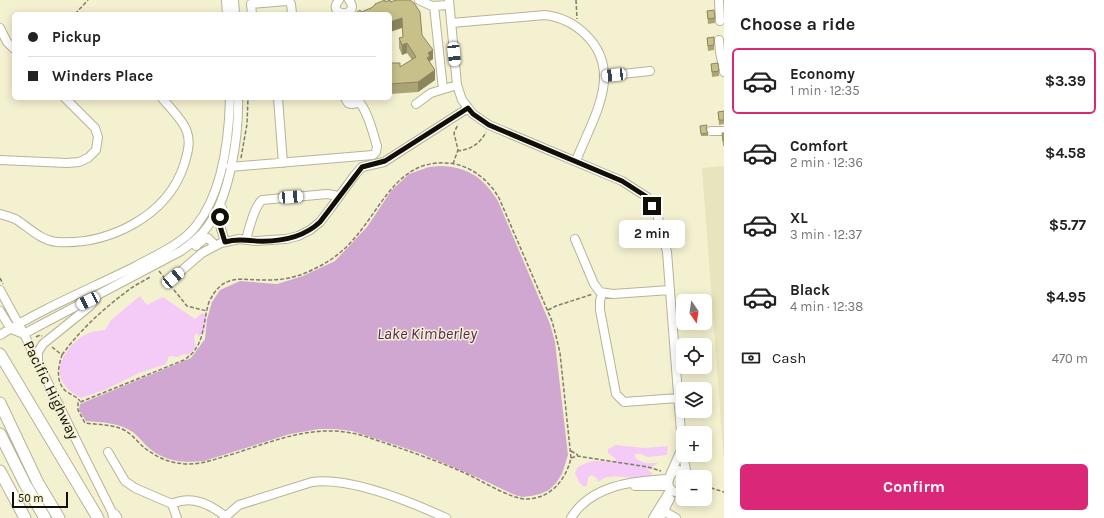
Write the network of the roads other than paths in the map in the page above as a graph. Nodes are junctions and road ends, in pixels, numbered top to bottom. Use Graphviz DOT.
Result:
graph roads {
  1 [pos="226,0"];
  2 [pos="234,0"];
  3 [pos="339,0"];
  4 [pos="719,0"];
  5 [pos="352,1"];
  6 [pos="449,2"];
  7 [pos="417,4"];
  8 [pos="433,6"];
  9 [pos="227,12"];
  10 [pos="235,12"];
  11 [pos="252,12"];
  12 [pos="292,12"];
  13 [pos="336,12"];
  14 [pos="349,12"];
  15 [pos="720,21"];
  16 [pos="450,23"];
  17 [pos="0,28"];
  18 [pos="719,40"];
  19 [pos="12,46"];
  20 [pos="650,71"];
  21 [pos="724,72"];
  22 [pos="604,76"];
  23 [pos="457,85"];
  24 [pos="443,89"];
  25 [pos="68,100"];
  26 [pos="164,100"];
  27 [pos="230,100"];
  28 [pos="238,100"];
  29 [pos="278,100"];
  30 [pos="346,100"];
  31 [pos="359,100"];
  32 [pos="416,104"];
  33 [pos="468,108"];
  34 [pos="724,131"];
  35 [pos="710,132"];
  36 [pos="0,160"];
  37 [pos="576,161"];
  38 [pos="283,163"];
  39 [pos="230,167"];
  40 [pos="339,196"];
  41 [pos="221,199"];
  42 [pos="0,214"];
  43 [pos="575,239"];
  44 [pos="246,240"];
  45 [pos="225,242"];
  46 [pos="215,245"];
  47 [pos="186,248"];
  48 [pos="173,278"];
  49 [pos="0,290"];
  50 [pos="670,290"];
  51 [pos="600,292"];
  52 [pos="101,294"];
  53 [pos="0,311"];
  54 [pos="19,324"];
  55 [pos="11,329"];
  56 [pos="24,334"];
  57 [pos="0,335"];
  58 [pos="1,357"];
  59 [pos="40,366"];
  60 [pos="677,382"];
  61 [pos="676,398"];
  62 [pos="0,403"];
  63 [pos="0,434"];
  64 [pos="108,452"];
  65 [pos="678,462"];
  66 [pos="0,471"];
  67 [pos="672,484"];
  68 [pos="172,504"];
  69 [pos="661,512"];
  70 [pos="115,517"];
  71 [pos="224,517"];
  72 [pos="25,518"];
  73 [pos="45,518"];
  74 [pos="59,518"];
  75 [pos="98,518"];
  76 [pos="177,518"];
  77 [pos="446,518"];
  78 [pos="571,518"];
  79 [pos="653,518"];
  80 [pos="676,518"];
  1 -- 9 [label="street"];
  2 -- 10 [label="street"];
  3 -- 13 [label="street"];
  4 -- 15 [label="street"];
  5 -- 14 [label="street"];
  6 -- 8 [label="street"];
  6 -- 16 [label="street"];
  7 -- 8 [label="street"];
  8 -- 24 [label="street"];
  11 -- 12 [label="street"];
  16 -- 22 [label="street"];
  16 -- 23 [label="street"];
  17 -- 19 [label="street"];
  18 -- 21 [label="street"];
  20 -- 22 [label="street"];
  22 -- 37 [label="street"];
  23 -- 24 [label="street"];
  23 -- 33 [label="street"];
  24 -- 32 [label="street"];
  25 -- 36 [label="street"];
  26 -- 42 [label="street"];
  27 -- 54 [label="street"];
  28 -- 39 [label="street"];
  29 -- 38 [label="street"];
  30 -- 31 [label="street"];
  31 -- 38 [label="street"];
  33 -- 37 [label="street"];
  33 -- 40 [label="street"];
  34 -- 35 [label="street"];
  37 -- 50 [label="street"];
  38 -- 39 [label="street"];
  39 -- 41 [label="street"];
  40 -- 44 [label="street"];
  40 -- 44 [label="street"];
  41 -- 45 [label="street"];
  41 -- 47 [label="street"];
  43 -- 51 [label="street"];
  44 -- 45 [label="street"];
  45 -- 46 [label="street"];
  46 -- 47 [label="street"];
  46 -- 48 [label="street"];
  47 -- 52 [label="street"];
  49 -- 54 [label="street, Pacific Highway"];
  50 -- 51 [label="street"];
  50 -- 60 [label="street"];
  51 -- 61 [label="street"];
  52 -- 56 [label="street"];
  52 -- 59 [label="street"];
  53 -- 55 [label="street"];
  54 -- 55 [label="street"];
  54 -- 56 [label="street, Pacific Highway"];
  55 -- 56 [label="street"];
  55 -- 57 [label="street"];
  56 -- 59 [label="street, Pacific Highway"];
  58 -- 75 [label="highway"];
  59 -- 70 [label="street, Pacific Highway"];
  62 -- 74 [label="highway"];
  63 -- 73 [label="highway"];
  64 -- 68 [label="street"];
  65 -- 67 [label="street"];
  66 -- 72 [label="highway"];
  67 -- 69 [label="street"];
  67 -- 78 [label="street"];
  68 -- 71 [label="street"];
  68 -- 76 [label="street"];
  69 -- 79 [label="street"];
  69 -- 80 [label="street"];
  71 -- 77 [label="street"];
}
